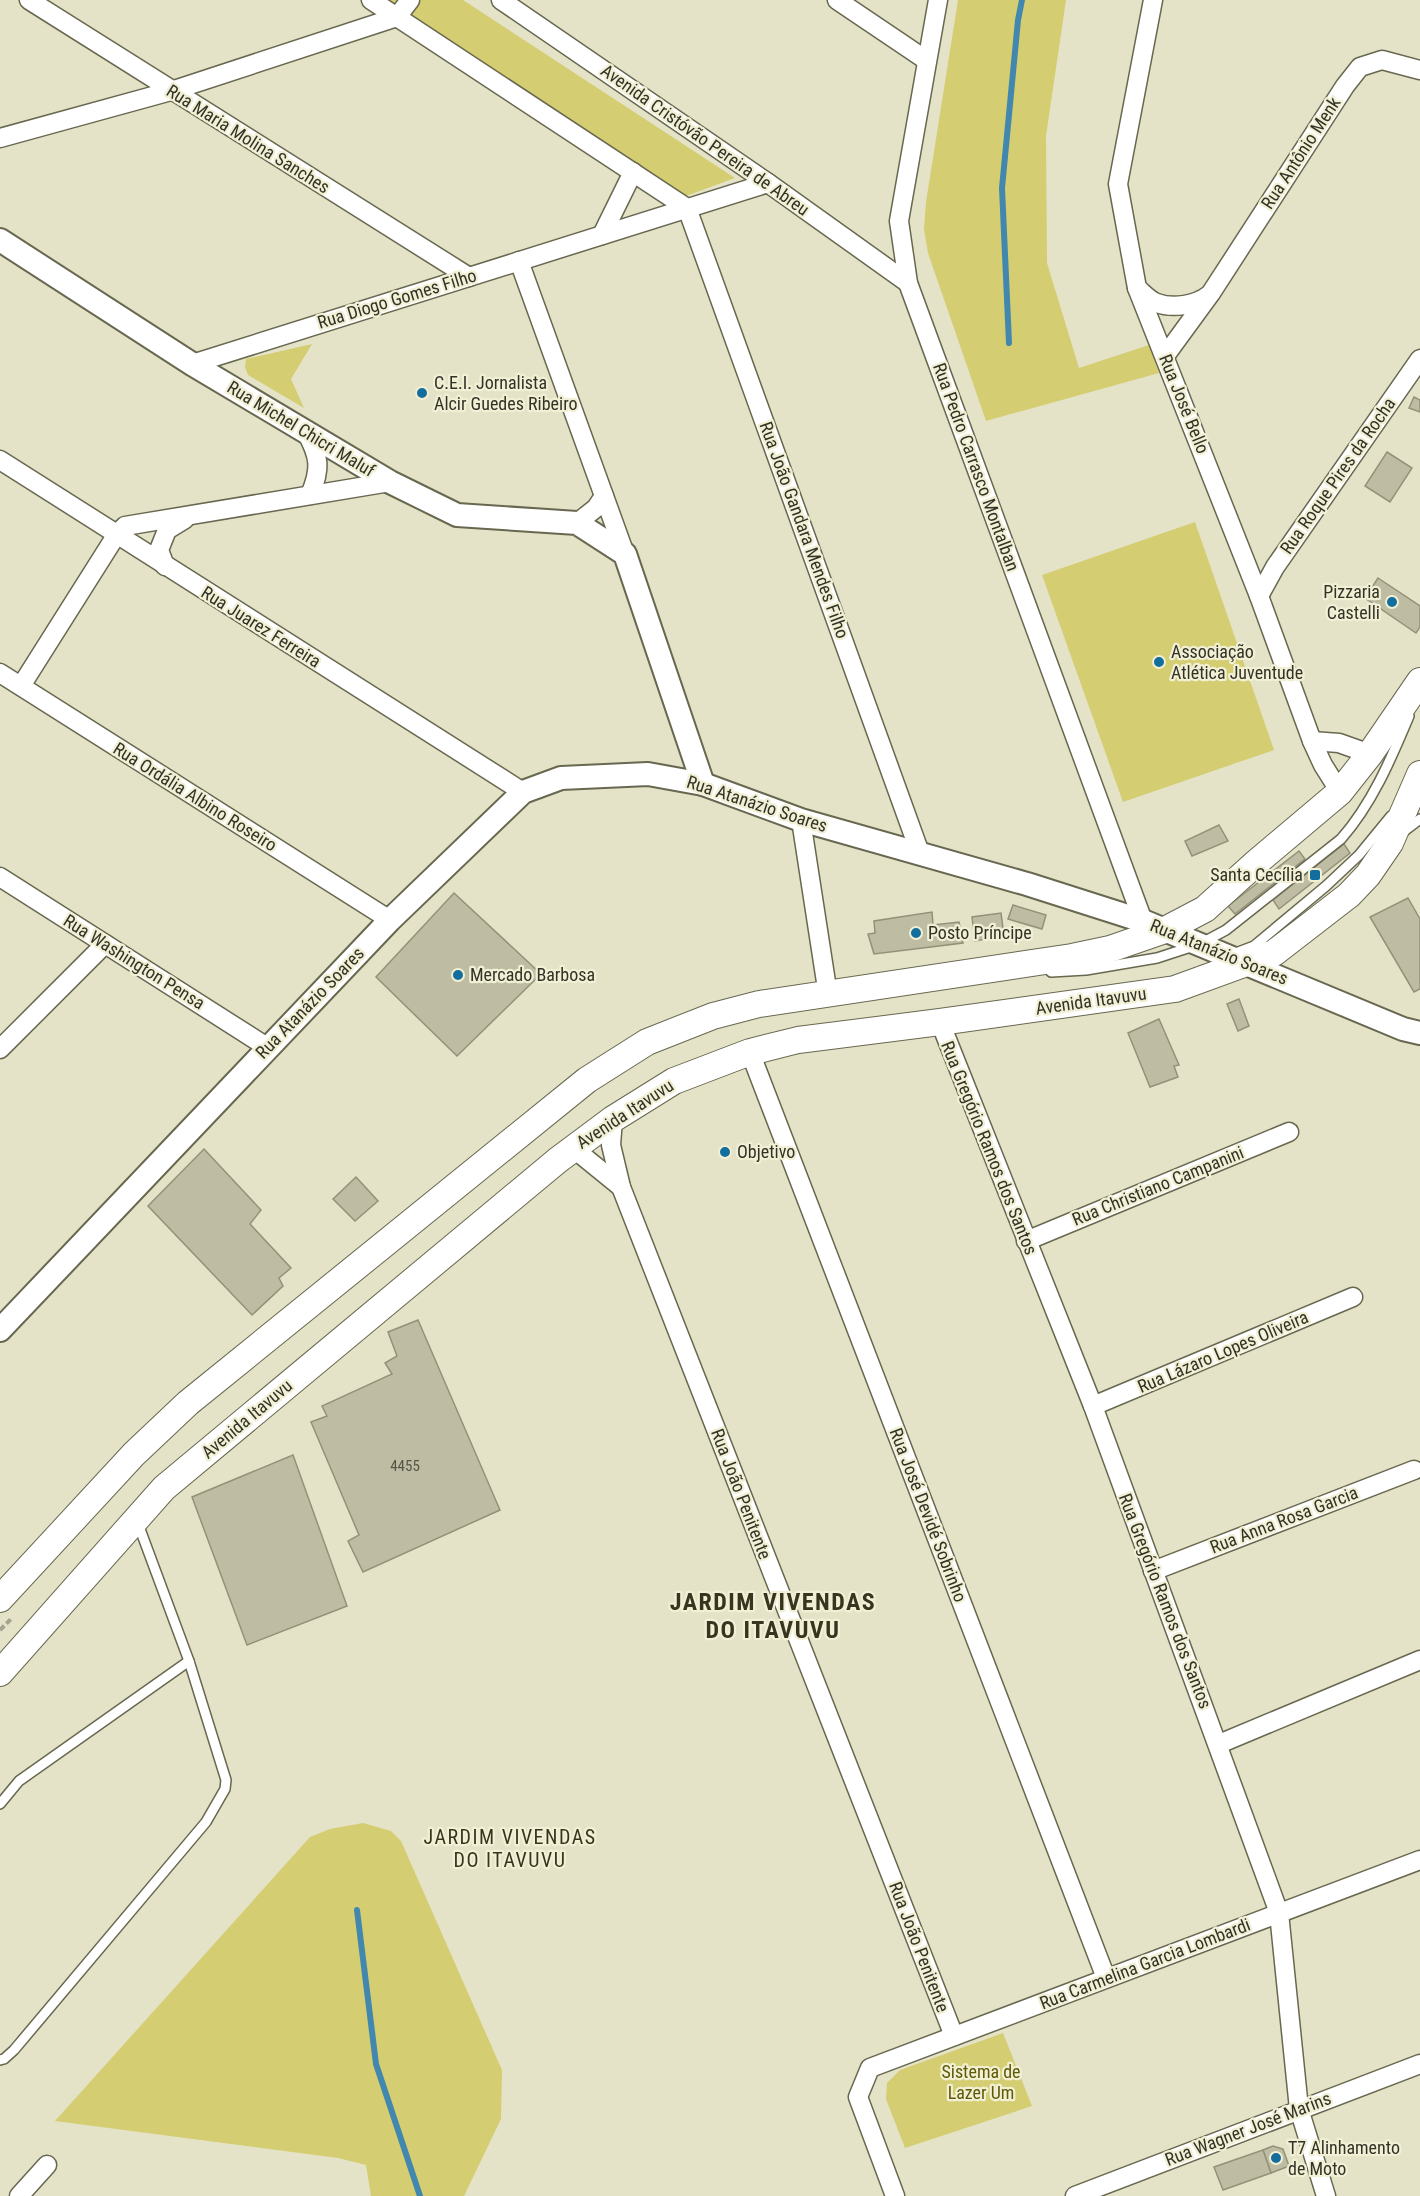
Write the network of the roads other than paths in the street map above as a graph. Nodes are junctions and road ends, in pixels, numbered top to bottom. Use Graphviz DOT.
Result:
graph roads {
  1 [pos="29,0"];
  2 [pos="371,0"];
  3 [pos="410,0"];
  4 [pos="501,0"];
  5 [pos="837,0"];
  6 [pos="938,0"];
  7 [pos="1153,0"];
  8 [pos="397,17"];
  9 [pos="926,60"];
  10 [pos="1420,70"];
  11 [pos="171,91"];
  12 [pos="0,138"];
  13 [pos="633,172"];
  14 [pos="768,183"];
  15 [pos="687,208"];
  16 [pos="602,235"];
  17 [pos="0,240"];
  18 [pos="519,261"];
  19 [pos="469,277"];
  20 [pos="908,283"];
  21 [pos="1137,288"];
  22 [pos="1211,293"];
  23 [pos="1165,356"];
  24 [pos="1420,359"];
  25 [pos="192,364"];
  26 [pos="306,432"];
  27 [pos="0,460"];
  28 [pos="390,482"];
  29 [pos="310,495"];
  30 [pos="604,496"];
  31 [pos="191,515"];
  32 [pos="577,523"];
  33 [pos="117,534"];
  34 [pos="626,554"];
  35 [pos="165,566"];
  36 [pos="1259,596"];
  37 [pos="0,673"];
  38 [pos="1420,681"];
  39 [pos="21,686"];
  40 [pos="1420,689"];
  41 [pos="1312,741"];
  42 [pos="1370,754"];
  43 [pos="1417,781"];
  44 [pos="703,784"];
  45 [pos="523,792"];
  46 [pos="1340,792"];
  47 [pos="1420,819"];
  48 [pos="801,820"];
  49 [pos="1389,843"];
  50 [pos="920,853"];
  51 [pos="0,877"];
  52 [pos="390,920"];
  53 [pos="1154,925"];
  54 [pos="105,944"];
  55 [pos="1200,944"];
  56 [pos="1231,960"];
  57 [pos="1208,966"];
  58 [pos="954,976"];
  59 [pos="1175,989"];
  60 [pos="828,995"];
  61 [pos="940,1022"];
  62 [pos="860,1032"];
  63 [pos="1420,1034"];
  64 [pos="267,1047"];
  65 [pos="0,1049"];
  66 [pos="750,1052"];
  67 [pos="613,1119"];
  68 [pos="1289,1132"];
  69 [pos="573,1148"];
  70 [pos="621,1187"];
  71 [pos="1026,1241"];
  72 [pos="1353,1297"];
  73 [pos="0,1330"];
  74 [pos="1093,1406"];
  75 [pos="1414,1470"];
  76 [pos="136,1519"];
  77 [pos="1153,1571"];
  78 [pos="0,1599"];
  79 [pos="1420,1660"];
  80 [pos="189,1661"];
  81 [pos="0,1673"];
  82 [pos="1219,1744"];
  83 [pos="0,1804"];
  84 [pos="1420,1860"];
  85 [pos="1280,1913"];
  86 [pos="1106,1978"];
  87 [pos="954,2036"];
  88 [pos="0,2060"];
  89 [pos="1420,2064"];
  90 [pos="1299,2109"];
  91 [pos="47,2165"];
  92 [pos="1106,2191"];
  93 [pos="19,2196"];
  94 [pos="895,2196"];
  95 [pos="1076,2196"];
  96 [pos="1326,2196"];
  1 -- 11 [label="street, Rua Maria Molina Sanches"];
  2 -- 8 [label="street"];
  3 -- 8 [label="street"];
  4 -- 14 [label="street, Avenida Cristóvão Pereira de Abreu"];
  5 -- 9 [label="street"];
  6 -- 9 [label="street, Rua Pedro Carrasco Montalban"];
  7 -- 21 [label="street, Rua José Bello"];
  8 -- 11 [label="street"];
  8 -- 13 [label="street"];
  9 -- 20 [label="street, Rua Pedro Carrasco Montalban"];
  10 -- 22 [label="street, Rua Antônio Menk"];
  11 -- 12 [label="street"];
  11 -- 19 [label="street, Rua Maria Molina Sanches"];
  13 -- 15 [label="street"];
  13 -- 16 [label="street"];
  14 -- 15 [label="street, Rua Diogo Gomes Filho"];
  14 -- 20 [label="street, Avenida Cristóvão Pereira de Abreu"];
  15 -- 16 [label="street, Rua Diogo Gomes Filho"];
  15 -- 50 [label="street, Rua João Gandara Mendes Filho"];
  16 -- 18 [label="street, Rua Diogo Gomes Filho"];
  17 -- 25 [label="street, Rua Michel Chicri Maluf"];
  18 -- 19 [label="street, Rua Diogo Gomes Filho"];
  18 -- 30 [label="street"];
  19 -- 25 [label="street, Rua Diogo Gomes Filho"];
  20 -- 53 [label="street, Rua Pedro Carrasco Montalban"];
  21 -- 22 [label="street"];
  21 -- 23 [label="street, Rua José Bello"];
  22 -- 23 [label="street, Rua Antônio Menk"];
  23 -- 36 [label="street, Rua José Bello"];
  24 -- 36 [label="street, Rua Roque Pires da Rocha"];
  25 -- 26 [label="street, Rua Michel Chicri Maluf"];
  26 -- 28 [label="street, Rua Michel Chicri Maluf"];
  26 -- 29 [label="street"];
  27 -- 33 [label="street, Rua Juarez Ferreira"];
  28 -- 29 [label="street"];
  28 -- 32 [label="street, Rua Michel Chicri Maluf"];
  29 -- 31 [label="street"];
  30 -- 32 [label="street"];
  30 -- 34 [label="street"];
  31 -- 33 [label="street"];
  31 -- 35 [label="street"];
  32 -- 34 [label="street, Rua Michel Chicri Maluf"];
  33 -- 35 [label="street, Rua Juarez Ferreira"];
  33 -- 39 [label="street"];
  34 -- 44 [label="street"];
  35 -- 45 [label="street, Rua Juarez Ferreira"];
  36 -- 41 [label="street, Rua José Bello"];
  37 -- 39 [label="street, Rua Ordália Albino Roseiro"];
  38 -- 42 [label="main road"];
  39 -- 52 [label="street, Rua Ordália Albino Roseiro"];
  40 -- 55 [label="lane"];
  41 -- 42 [label="street"];
  41 -- 46 [label="street, Rua José Bello"];
  42 -- 46 [label="main road"];
  43 -- 49 [label="main road, Avenida Itavuvu"];
  43 -- 56 [label="lane"];
  44 -- 45 [label="street, Rua Atanázio Soares"];
  44 -- 48 [label="street, Rua Atanázio Soares"];
  45 -- 52 [label="street, Rua Atanázio Soares"];
  46 -- 53 [label="main road"];
  47 -- 49 [label="lane"];
  48 -- 50 [label="street, Rua Atanázio Soares"];
  48 -- 60 [label="street"];
  49 -- 56 [label="main road, Avenida Itavuvu"];
  50 -- 53 [label="street, Rua Atanázio Soares"];
  51 -- 54 [label="street, Rua Washington Pensa"];
  52 -- 64 [label="street, Rua Atanázio Soares"];
  53 -- 55 [label="street, Rua Atanázio Soares"];
  53 -- 58 [label="main road"];
  54 -- 64 [label="street, Rua Washington Pensa"];
  54 -- 65 [label="street"];
  55 -- 56 [label="street, Rua Atanázio Soares"];
  55 -- 58 [label="lane"];
  56 -- 59 [label="main road, Avenida Itavuvu"];
  56 -- 63 [label="street, Rua Atanázio Soares"];
  57 -- 59 [label="lane"];
  58 -- 60 [label="main road"];
  59 -- 61 [label="main road, Avenida Itavuvu"];
  60 -- 62 [label="main road"];
  60 -- 78 [label="main road"];
  61 -- 62 [label="main road, Avenida Itavuvu"];
  61 -- 71 [label="street, Rua Gregório Ramos dos Santos"];
  62 -- 66 [label="main road, Avenida Itavuvu"];
  64 -- 73 [label="street, Rua Atanázio Soares"];
  66 -- 67 [label="main road, Avenida Itavuvu"];
  66 -- 86 [label="street, Rua José Devidé Sobrinho"];
  67 -- 69 [label="main road, Avenida Itavuvu"];
  67 -- 70 [label="street, Rua João Penitente"];
  68 -- 71 [label="street, Rua Christiano Campanini"];
  69 -- 70 [label="street, Rua João Penitente"];
  69 -- 76 [label="main road, Avenida Itavuvu"];
  70 -- 87 [label="street, Rua João Penitente"];
  71 -- 74 [label="street, Rua Gregório Ramos dos Santos"];
  72 -- 74 [label="street, Rua Lázaro Lopes Oliveira"];
  74 -- 77 [label="street, Rua Gregório Ramos dos Santos"];
  75 -- 77 [label="street, Rua Anna Rosa Garcia"];
  76 -- 80 [label="lane"];
  76 -- 81 [label="main road, Avenida Itavuvu"];
  77 -- 82 [label="street, Rua Gregório Ramos dos Santos"];
  79 -- 82 [label="street"];
  80 -- 83 [label="lane"];
  80 -- 88 [label="lane"];
  82 -- 85 [label="street, Rua Gregório Ramos dos Santos"];
  84 -- 85 [label="street, Rua Carmelina Garcia Lombardi"];
  85 -- 86 [label="street, Rua Carmelina Garcia Lombardi"];
  85 -- 90 [label="street, Rua Gregório Ramos dos Santos"];
  86 -- 87 [label="street, Rua Carmelina Garcia Lombardi"];
  87 -- 94 [label="street, Rua Carmelina Garcia Lombardi"];
  89 -- 90 [label="street, Rua Wagner José Marins"];
  90 -- 92 [label="street, Rua Wagner José Marins"];
  90 -- 96 [label="street, Rua Gregório Ramos dos Santos"];
  91 -- 93 [label="street"];
  92 -- 95 [label="street, Rua Wagner José Marins"];
}
